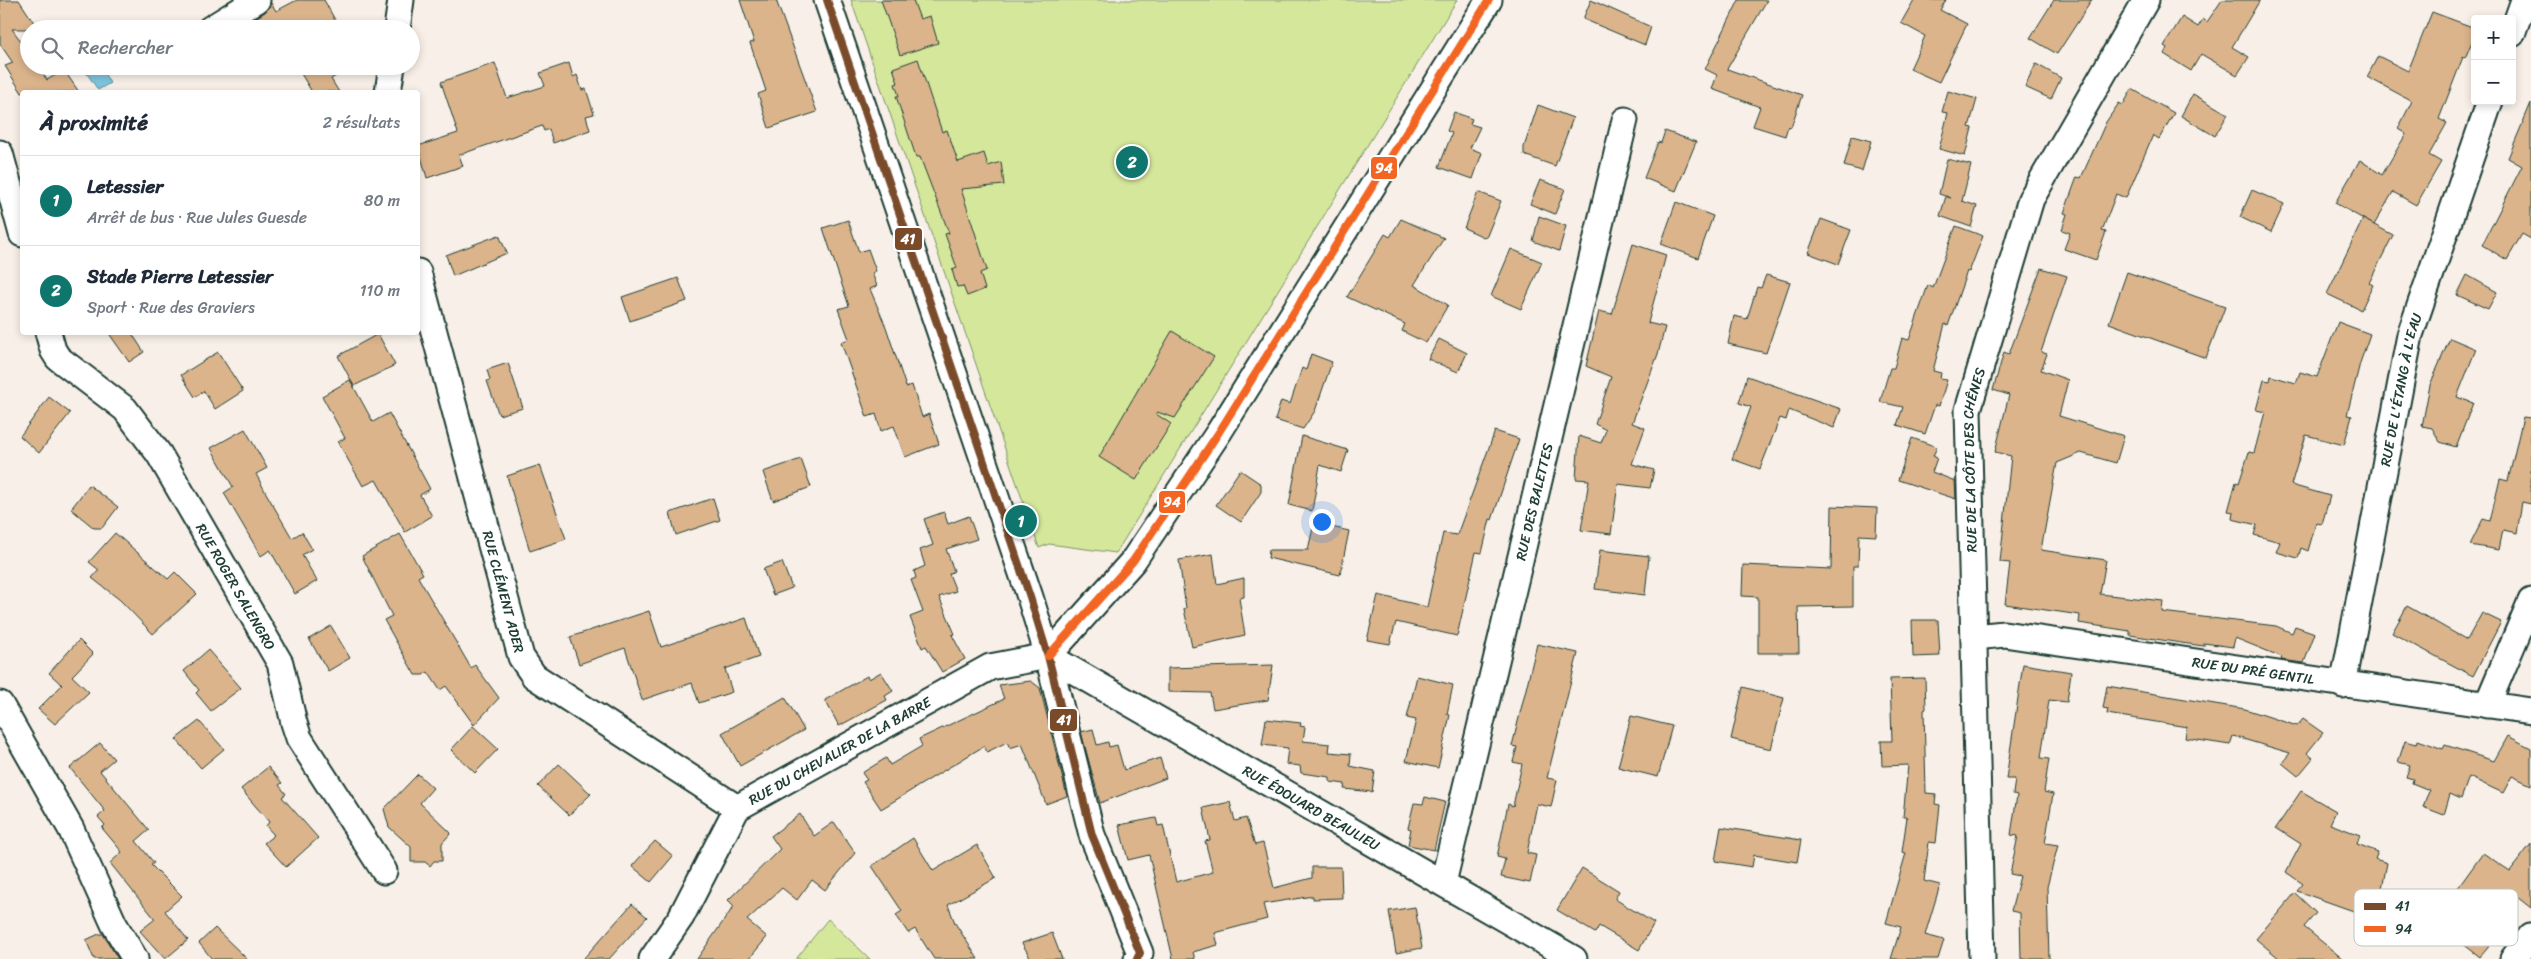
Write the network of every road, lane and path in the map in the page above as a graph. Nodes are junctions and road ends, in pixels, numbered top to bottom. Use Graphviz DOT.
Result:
graph roads {
  1 [pos="257,0"];
  2 [pos="401,0"];
  3 [pos="827,0"];
  4 [pos="1489,0"];
  5 [pos="2146,0"];
  6 [pos="2524,0"];
  7 [pos="225,20"];
  8 [pos="398,20"];
  9 [pos="2516,23"];
  10 [pos="391,75"];
  11 [pos="388,90"];
  12 [pos="2489,105"];
  13 [pos="1625,120"];
  14 [pos="0,153"];
  15 [pos="20,227"];
  16 [pos="420,279"];
  17 [pos="49,335"];
  18 [pos="2531,601"];
  19 [pos="1975,637"];
  20 [pos="1048,656"];
  21 [pos="2343,685"];
  22 [pos="0,704"];
  23 [pos="2487,704"];
  24 [pos="2531,711"];
  25 [pos="737,808"];
  26 [pos="384,871"];
  27 [pos="1443,883"];
  28 [pos="2531,936"];
  29 [pos="135,959"];
  30 [pos="652,959"];
  31 [pos="1137,959"];
  32 [pos="1574,959"];
  33 [pos="1982,959"];
  34 [pos="2513,959"];
  1 -- 7 [label="street"];
  2 -- 8 [label="street"];
  3 -- 20 [label="street"];
  4 -- 20 [label="street"];
  5 -- 19 [label="street, RUE DE LA CÔTE DES CHÊNES"];
  6 -- 9 [label="street"];
  10 -- 11 [label="street"];
  12 -- 21 [label="street, RUE DE L'ÉTANG À L'EAU"];
  13 -- 27 [label="street, RUE DES BALETTES"];
  14 -- 15 [label="street"];
  16 -- 25 [label="street, RUE CLÉMENT ADER"];
  17 -- 26 [label="street, RUE ROGER SALENGRO"];
  18 -- 23 [label="street"];
  19 -- 21 [label="street, RUE DU PRÉ GENTIL"];
  19 -- 33 [label="street, RUE DE LA CÔTE DES CHÊNES"];
  20 -- 25 [label="street, RUE DU CHEVALIER DE LA BARRE"];
  20 -- 27 [label="street, RUE ÉDOUARD BEAULIEU"];
  20 -- 31 [label="street"];
  21 -- 23 [label="street, RUE DU PRÉ GENTIL"];
  22 -- 29 [label="street"];
  23 -- 24 [label="street, RUE DU PRÉ GENTIL"];
  25 -- 30 [label="street, RUE DU CHEVALIER DE LA BARRE"];
  27 -- 32 [label="street, RUE ÉDOUARD BEAULIEU"];
  28 -- 34 [label="street"];
}
